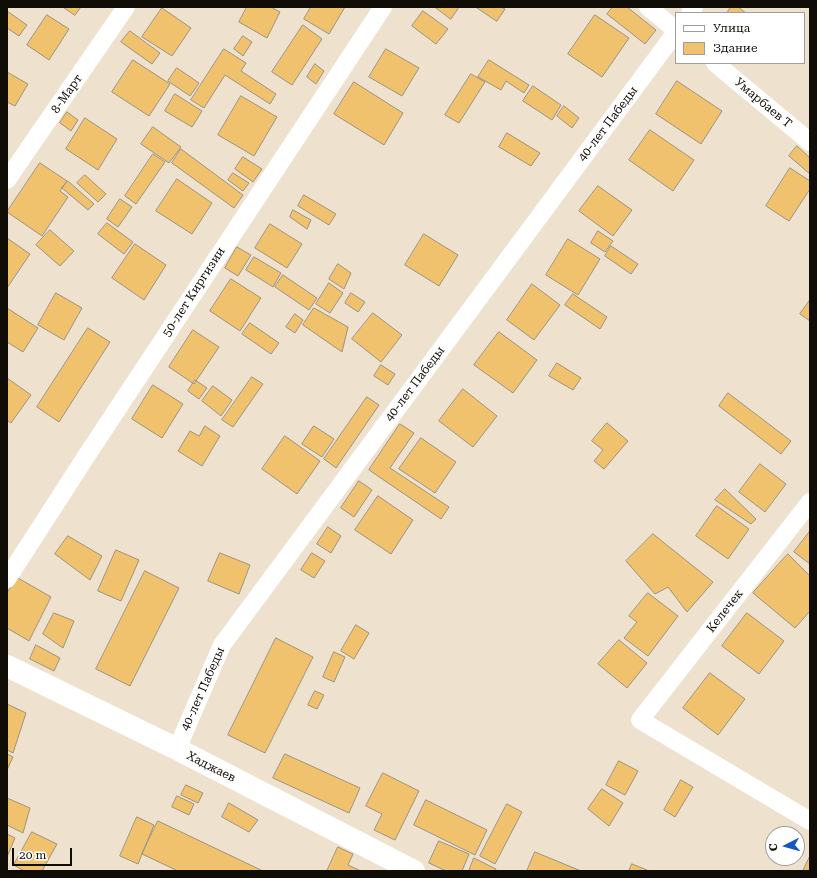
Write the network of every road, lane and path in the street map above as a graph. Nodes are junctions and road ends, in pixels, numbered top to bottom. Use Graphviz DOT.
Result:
graph roads {
  1 [pos="126,7"];
  2 [pos="383,7"];
  3 [pos="648,7"];
  4 [pos="675,30"];
  5 [pos="675,32"];
  6 [pos="716,64"];
  7 [pos="810,142"];
  8 [pos="7,180"];
  9 [pos="810,502"];
  10 [pos="7,579"];
  11 [pos="7,666"];
  12 [pos="177,749"];
  13 [pos="810,821"];
  14 [pos="414,871"];
  1 -- 8 [label="street, 8-Март"];
  2 -- 10 [label="street, 50-лет Киргизии"];
  3 -- 4 [label="street"];
  5 -- 12 [label="street, 40-лет Пабеды"];
  6 -- 7 [label="street, Умарбаев Т"];
  9 -- 13 [label="street, Келечек"];
  11 -- 12 [label="street, Хаджаев"];
  12 -- 14 [label="street, Хаджаев"];
}
